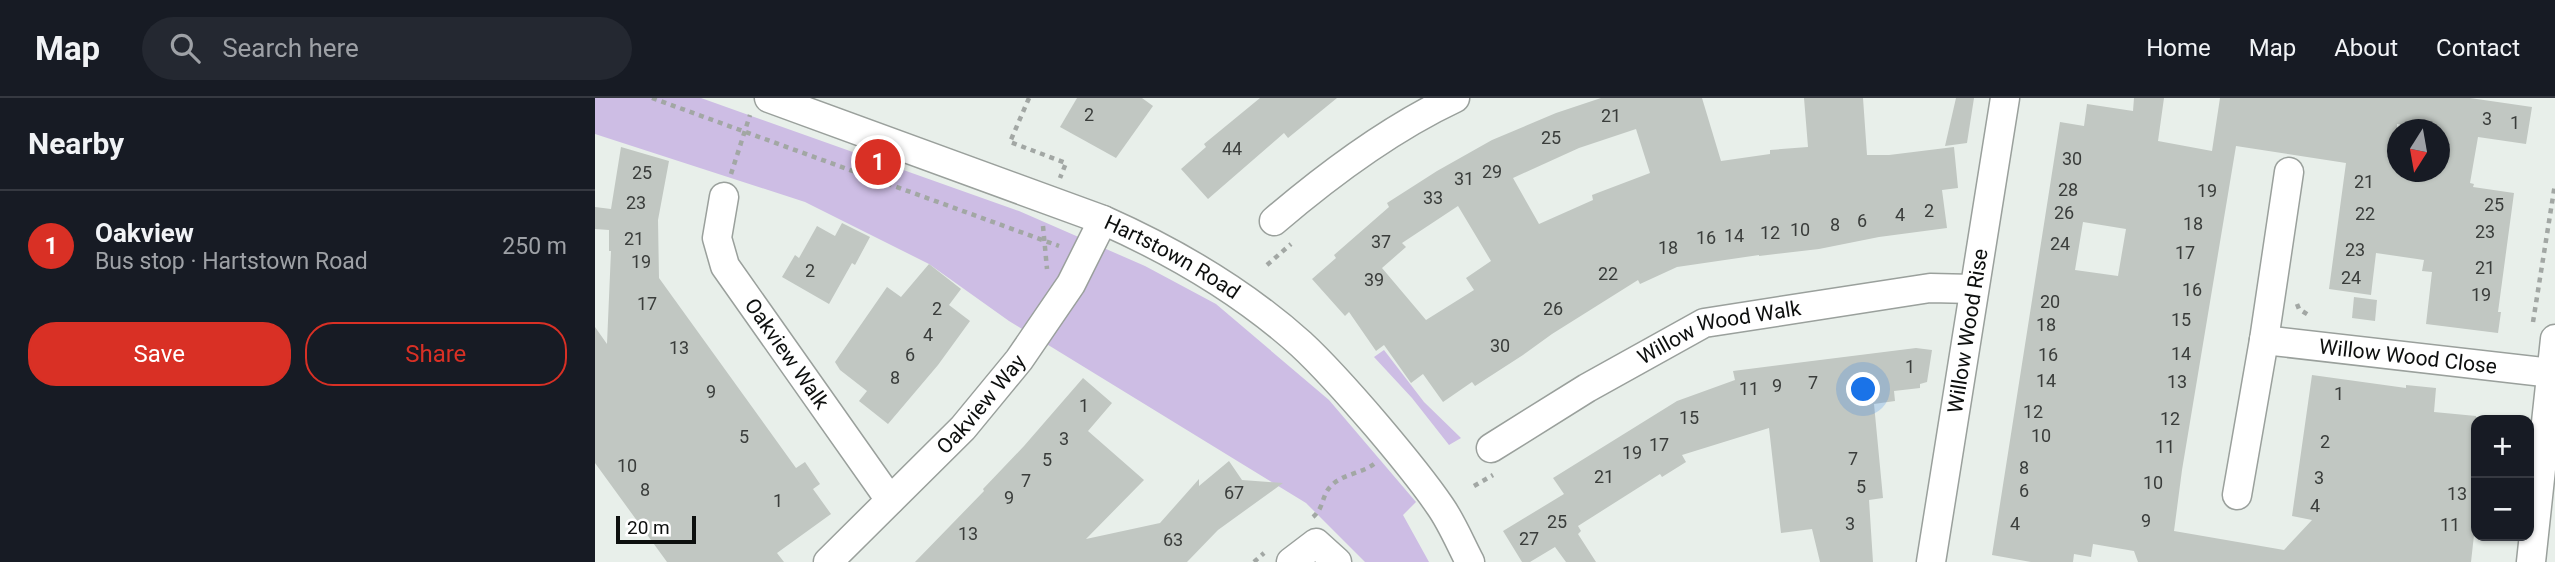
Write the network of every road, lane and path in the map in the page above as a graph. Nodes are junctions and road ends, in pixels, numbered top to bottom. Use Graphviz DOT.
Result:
graph roads {
  1 [pos="652,98"];
  2 [pos="1029,98"];
  3 [pos="1455,98"];
  4 [pos="2005,98"];
  5 [pos="760,104"];
  6 [pos="745,131"];
  7 [pos="2289,172"];
  8 [pos="2555,184"];
  9 [pos="724,197"];
  10 [pos="1051,199"];
  11 [pos="1103,220"];
  12 [pos="1274,221"];
  13 [pos="1046,241"];
  14 [pos="1085,255"];
  15 [pos="1047,273"];
  16 [pos="1974,289"];
  17 [pos="2297,295"];
  18 [pos="2312,317"];
  19 [pos="2543,335"];
  20 [pos="2264,340"];
  21 [pos="2551,373"];
  22 [pos="1395,448"];
  23 [pos="1491,448"];
  24 [pos="2237,495"];
  25 [pos="890,500"];
  26 [pos="1312,532"];
  27 [pos="1282,554"];
  28 [pos="828,562"];
  29 [pos="1254,562"];
  30 [pos="1337,562"];
  31 [pos="1470,562"];
  32 [pos="1931,562"];
  33 [pos="2531,562"];
  1 -- 6 [label="path"];
  2 -- 10 [label="path"];
  3 -- 12 [label="street"];
  4 -- 16 [label="street, Willow Wood Rise"];
  5 -- 6 [label="path"];
  5 -- 10 [label="street, Hartstown Road"];
  6 -- 9 [label="path"];
  6 -- 13 [label="path"];
  7 -- 20 [label="street"];
  8 -- 19 [label="path"];
  9 -- 25 [label="street, Oakview Walk"];
  10 -- 11 [label="street, Hartstown Road"];
  10 -- 13 [label="path"];
  11 -- 14 [label="street, Oakview Way"];
  11 -- 22 [label="street, Hartstown Road"];
  13 -- 14 [label="path"];
  13 -- 15 [label="path"];
  14 -- 25 [label="street, Oakview Way"];
  16 -- 23 [label="street, Willow Wood Walk"];
  16 -- 32 [label="street, Willow Wood Rise"];
  17 -- 18 [label="path"];
  19 -- 21 [label="street"];
  20 -- 21 [label="street, Willow Wood Close"];
  20 -- 24 [label="street"];
  21 -- 33 [label="street"];
  22 -- 26 [label="path"];
  22 -- 31 [label="street, Hartstown Road"];
  25 -- 28 [label="street, Oakview Way"];
  26 -- 27 [label="street"];
  26 -- 30 [label="street"];
  27 -- 29 [label="path"];
}
